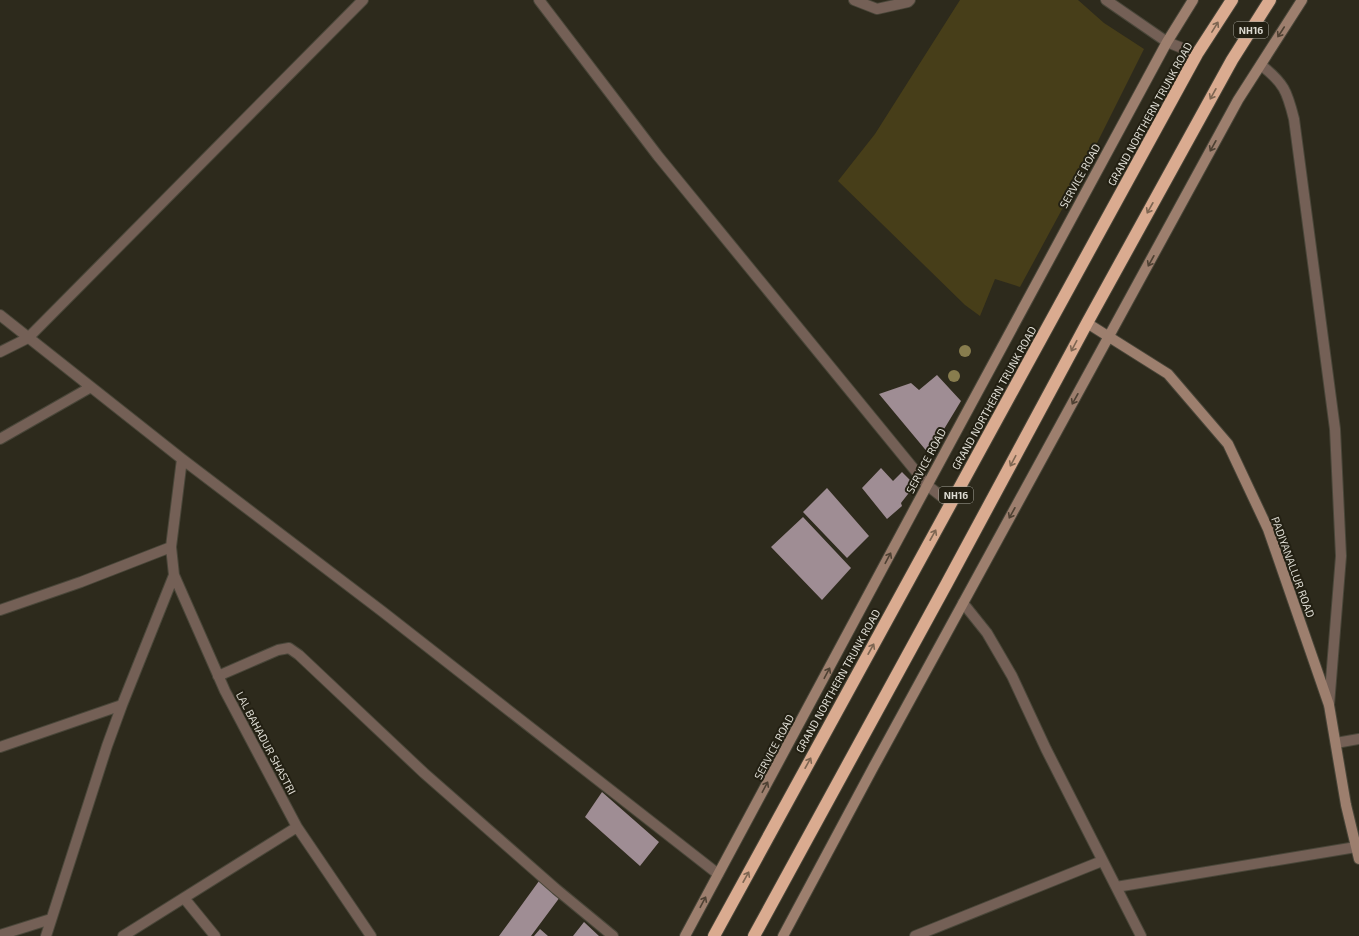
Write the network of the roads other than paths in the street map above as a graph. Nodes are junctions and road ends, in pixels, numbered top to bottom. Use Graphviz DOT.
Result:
graph roads {
  1 [pos="363,0"];
  2 [pos="539,0"];
  3 [pos="854,0"];
  4 [pos="910,0"];
  5 [pos="1106,0"];
  6 [pos="1193,0"];
  7 [pos="1232,0"];
  8 [pos="1270,0"];
  9 [pos="1302,0"];
  10 [pos="1167,42"];
  11 [pos="1197,54"];
  12 [pos="1261,64"];
  13 [pos="0,315"];
  14 [pos="1087,323"];
  15 [pos="1109,337"];
  16 [pos="28,338"];
  17 [pos="0,352"];
  18 [pos="90,387"];
  19 [pos="0,439"];
  20 [pos="182,459"];
  21 [pos="927,485"];
  22 [pos="951,504"];
  23 [pos="170,547"];
  24 [pos="174,575"];
  25 [pos="963,603"];
  26 [pos="0,610"];
  27 [pos="218,676"];
  28 [pos="122,705"];
  29 [pos="1329,705"];
  30 [pos="1359,739"];
  31 [pos="1336,743"];
  32 [pos="0,747"];
  33 [pos="297,827"];
  34 [pos="1356,847"];
  35 [pos="1359,859"];
  36 [pos="1102,861"];
  37 [pos="718,874"];
  38 [pos="1116,887"];
  39 [pos="184,898"];
  40 [pos="51,919"];
  41 [pos="0,935"];
  42 [pos="46,936"];
  43 [pos="124,936"];
  44 [pos="215,936"];
  45 [pos="371,936"];
  46 [pos="613,936"];
  47 [pos="685,936"];
  48 [pos="714,936"];
  49 [pos="754,936"];
  50 [pos="783,936"];
  51 [pos="915,936"];
  52 [pos="1141,936"];
  1 -- 16 [label="street"];
  2 -- 21 [label="street"];
  3 -- 4 [label="street"];
  5 -- 10 [label="street"];
  6 -- 10 [label="street, SERVICE ROAD"];
  11 -- 7 [label="highway, GRAND NORTHERN TRUNK ROAD / NH16, one-way"];
  8 -- 14 [label="highway, NH16, one-way"];
  9 -- 12 [label="street, one-way"];
  10 -- 11 [label="street"];
  10 -- 21 [label="street, SERVICE ROAD"];
  11 -- 22 [label="highway, GRAND NORTHERN TRUNK ROAD / NH16"];
  12 -- 15 [label="street, one-way"];
  12 -- 29 [label="street"];
  13 -- 16 [label="street"];
  14 -- 15 [label="street, PADIYANALLUR ROAD"];
  14 -- 49 [label="highway, NH16, one-way"];
  15 -- 25 [label="street, one-way"];
  15 -- 29 [label="street, PADIYANALLUR ROAD"];
  16 -- 17 [label="street"];
  16 -- 18 [label="street"];
  18 -- 19 [label="street"];
  18 -- 20 [label="street"];
  20 -- 23 [label="street, LAL BAHADUR SHASTRI"];
  20 -- 37 [label="street"];
  21 -- 22 [label="street"];
  37 -- 21 [label="street, SERVICE ROAD, one-way"];
  48 -- 22 [label="highway, GRAND NORTHERN TRUNK ROAD / NH16, one-way"];
  23 -- 24 [label="street, LAL BAHADUR SHASTRI"];
  23 -- 26 [label="street"];
  24 -- 27 [label="street, LAL BAHADUR SHASTRI"];
  24 -- 28 [label="street"];
  25 -- 36 [label="street"];
  25 -- 50 [label="street"];
  27 -- 33 [label="street, LAL BAHADUR SHASTRI"];
  27 -- 46 [label="street"];
  28 -- 32 [label="street"];
  28 -- 40 [label="street"];
  29 -- 31 [label="street, PADIYANALLUR ROAD"];
  30 -- 31 [label="street"];
  31 -- 34 [label="street, PADIYANALLUR ROAD"];
  33 -- 39 [label="street"];
  33 -- 45 [label="street, LAL BAHADUR SHASTRI"];
  34 -- 35 [label="street, PADIYANALLUR ROAD"];
  34 -- 38 [label="street"];
  36 -- 38 [label="street"];
  36 -- 51 [label="street"];
  47 -- 37 [label="street, SERVICE ROAD, one-way"];
  38 -- 52 [label="street"];
  39 -- 43 [label="street"];
  39 -- 44 [label="street"];
  40 -- 41 [label="street"];
  40 -- 42 [label="street"];
}
